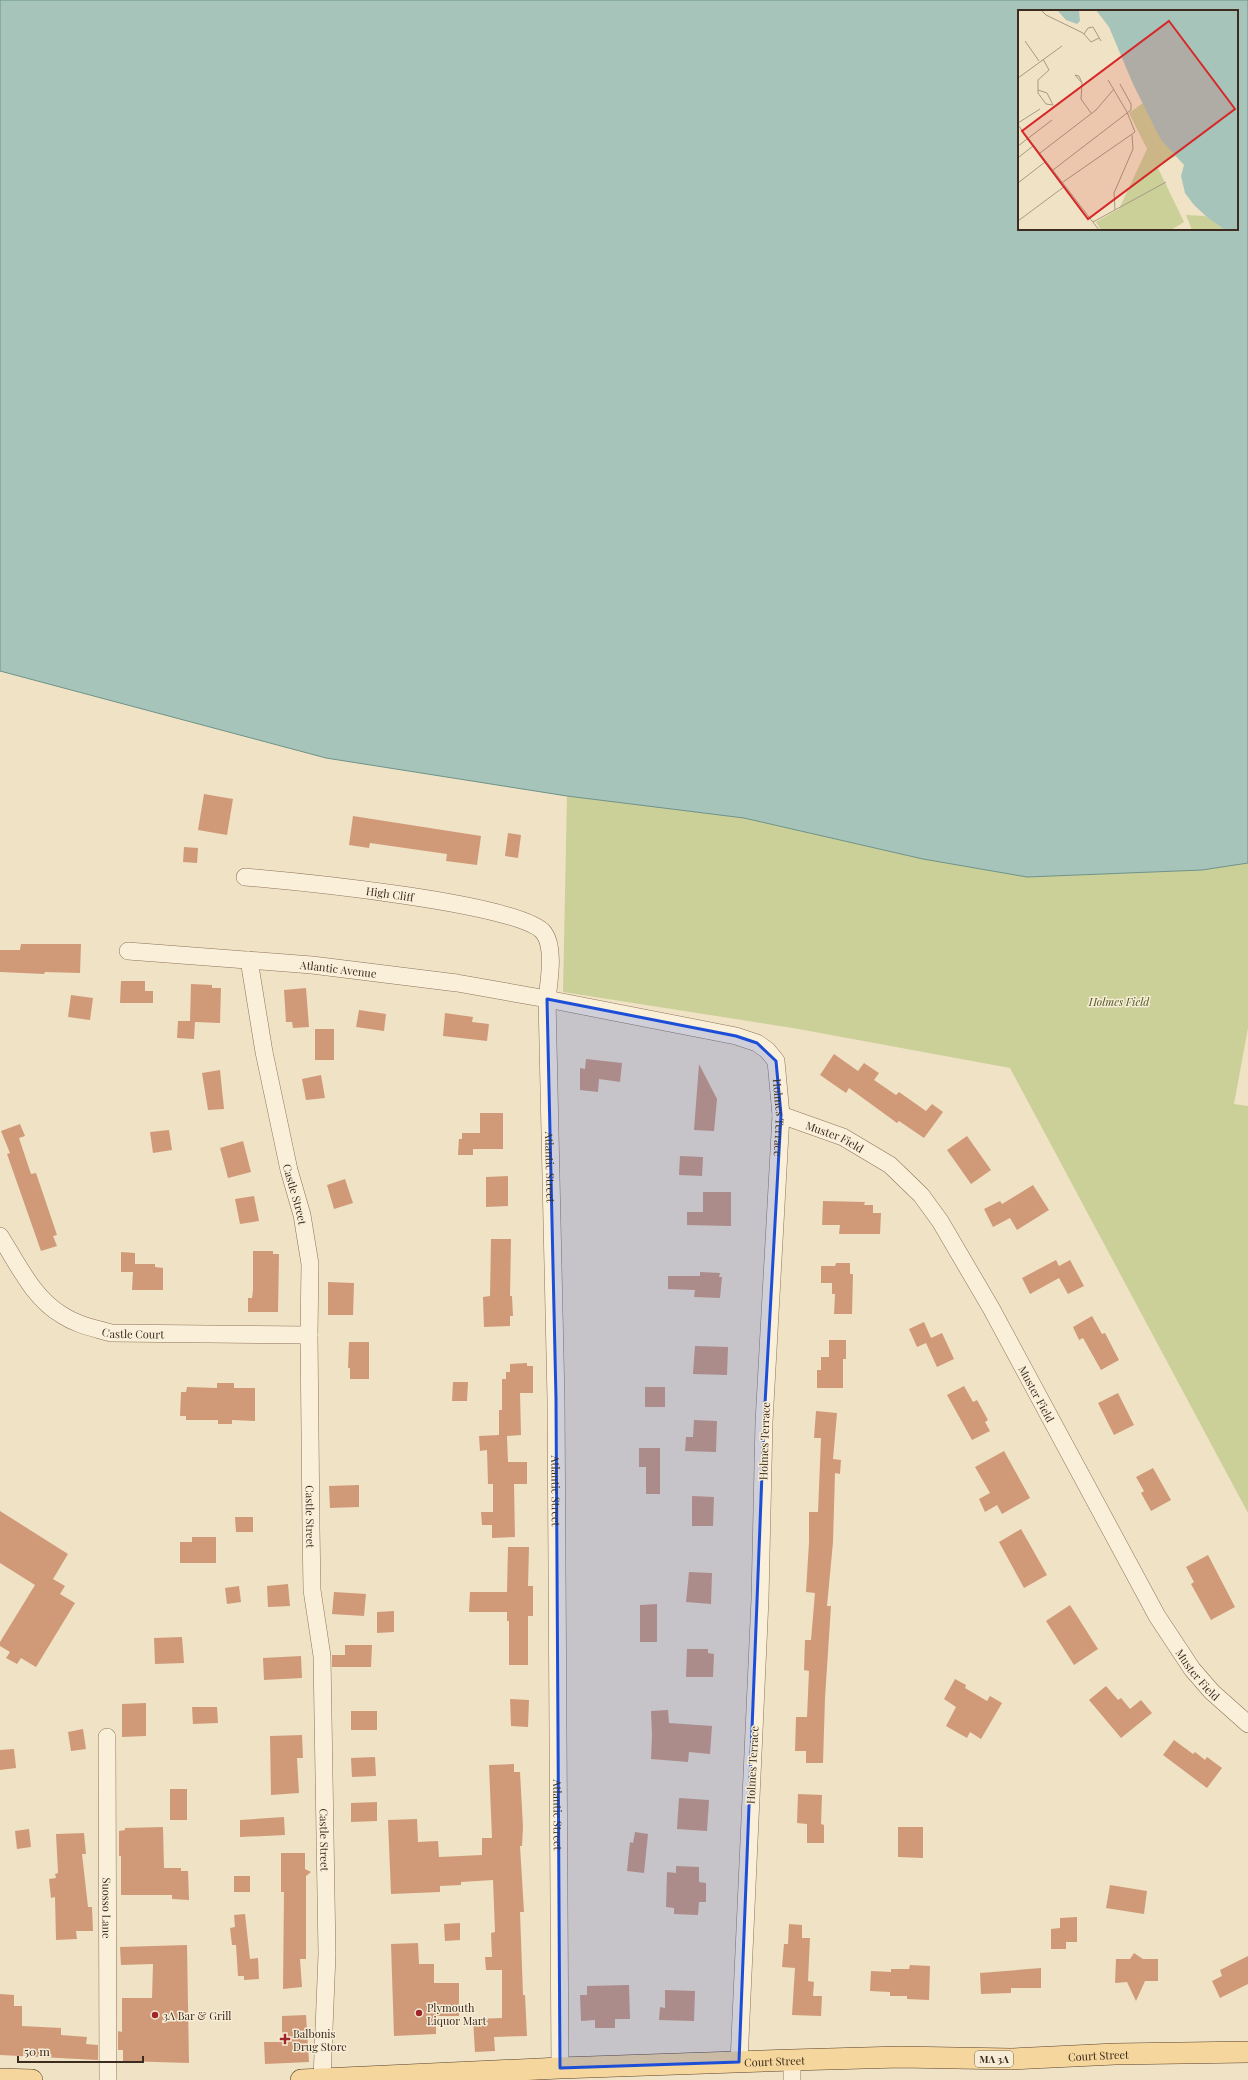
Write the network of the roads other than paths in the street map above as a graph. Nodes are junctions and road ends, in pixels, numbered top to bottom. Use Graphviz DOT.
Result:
graph roads {
  1 [pos="245,877"];
  2 [pos="532,922"];
  3 [pos="128,951"];
  4 [pos="249,960"];
  5 [pos="547,998"];
  6 [pos="781,1115"];
  7 [pos="0,1236"];
  8 [pos="309,1335"];
  9 [pos="1248,1724"];
  10 [pos="107,1737"];
  11 [pos="1248,2052"];
  12 [pos="739,2062"];
  13 [pos="560,2068"];
  14 [pos="792,2070"];
  15 [pos="436,2077"];
  16 [pos="0,2079"];
  17 [pos="322,2079"];
  18 [pos="32,2080"];
  19 [pos="108,2080"];
  20 [pos="301,2080"];
  1 -- 2 [label="street, High Cliff"];
  2 -- 5 [label="street, Atlantic Street"];
  3 -- 4 [label="street, Atlantic Avenue"];
  4 -- 5 [label="street, Atlantic Avenue"];
  4 -- 8 [label="street, Castle Street"];
  5 -- 6 [label="street, Holmes Terrace"];
  5 -- 13 [label="street, Atlantic Street"];
  6 -- 9 [label="street, Muster Field"];
  6 -- 12 [label="street, Holmes Terrace"];
  7 -- 8 [label="street, Castle Court"];
  8 -- 17 [label="street, Castle Street"];
  10 -- 19 [label="street, Suosso Lane"];
  11 -- 14 [label="main road, Court Street / MA 3A"];
  12 -- 13 [label="main road, Court Street / MA 3A"];
  12 -- 14 [label="main road, Court Street / MA 3A"];
  13 -- 15 [label="main road, Court Street / MA 3A"];
  15 -- 17 [label="main road, Court Street / MA 3A"];
  16 -- 18 [label="main road"];
  17 -- 20 [label="main road, Court Street / MA 3A"];
}
